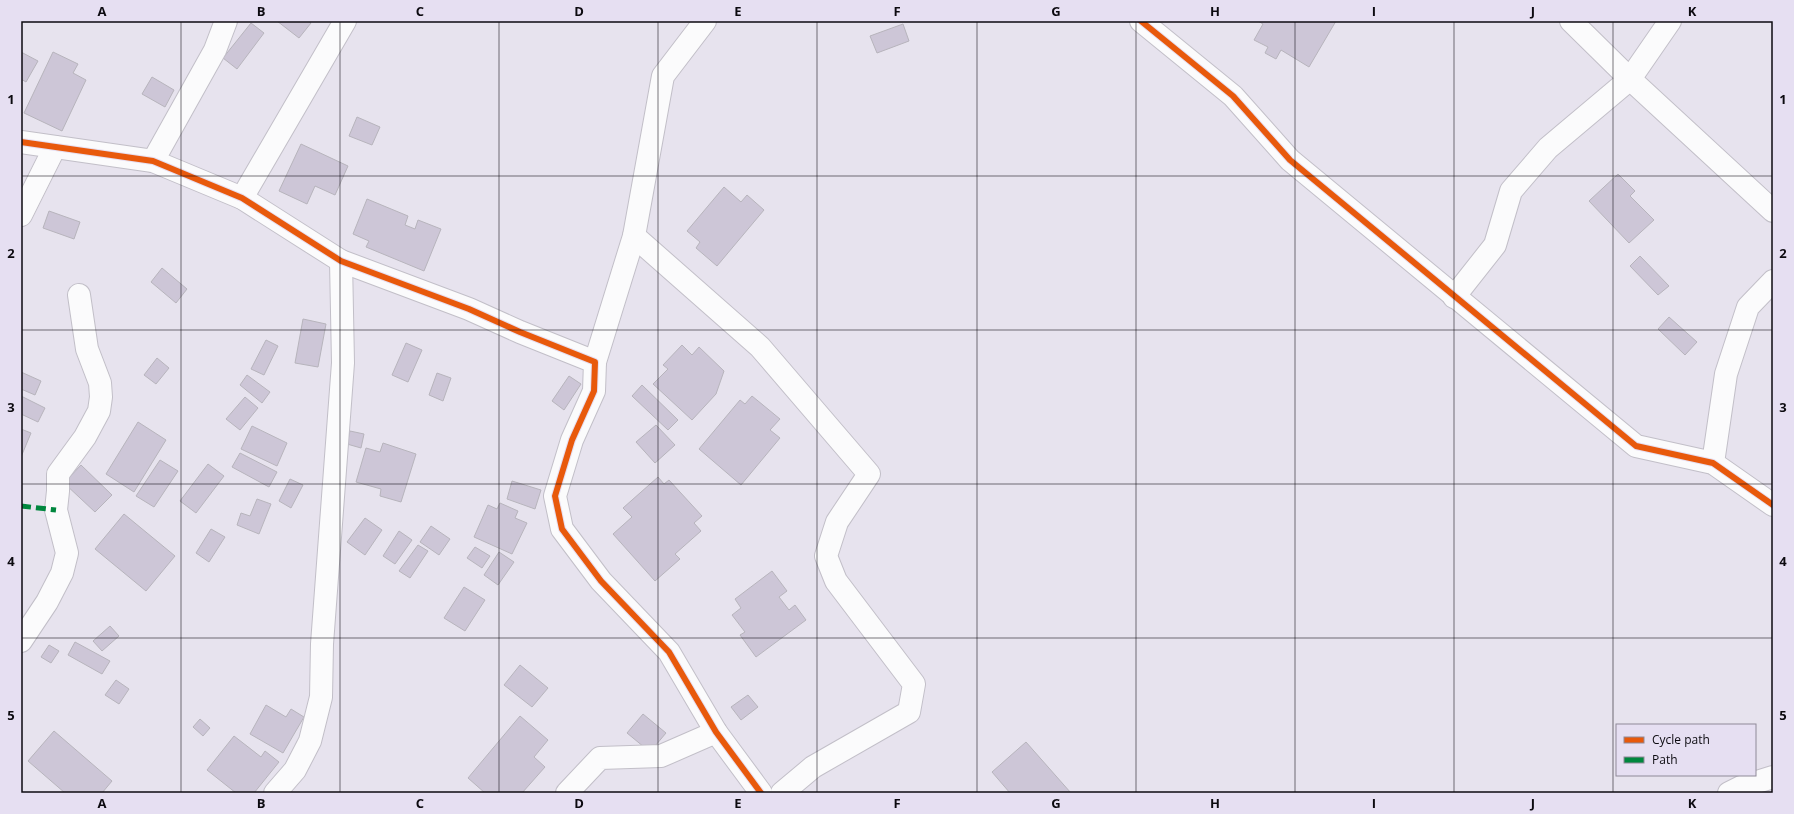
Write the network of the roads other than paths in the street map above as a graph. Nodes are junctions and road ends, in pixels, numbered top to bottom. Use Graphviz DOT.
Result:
graph roads {
  1 [pos="226,21"];
  2 [pos="345,21"];
  3 [pos="705,21"];
  4 [pos="1141,21"];
  5 [pos="1571,21"];
  6 [pos="1670,21"];
  7 [pos="1630,79"];
  8 [pos="21,142"];
  9 [pos="55,147"];
  10 [pos="152,161"];
  11 [pos="242,198"];
  12 [pos="1773,210"];
  13 [pos="21,215"];
  14 [pos="634,236"];
  15 [pos="341,262"];
  16 [pos="1773,281"];
  17 [pos="79,295"];
  18 [pos="1454,297"];
  19 [pos="595,362"];
  20 [pos="1713,464"];
  21 [pos="1773,505"];
  22 [pos="21,641"];
  23 [pos="716,732"];
  24 [pos="1773,777"];
  25 [pos="274,793"];
  26 [pos="567,793"];
  27 [pos="761,793"];
  28 [pos="782,793"];
  29 [pos="1729,793"];
  1 -- 10 [label="street"];
  2 -- 11 [label="street"];
  3 -- 14 [label="street"];
  4 -- 18 [label="street"];
  5 -- 7 [label="street"];
  6 -- 7 [label="street"];
  7 -- 12 [label="street"];
  7 -- 18 [label="street"];
  8 -- 9 [label="street"];
  9 -- 10 [label="street"];
  9 -- 13 [label="street"];
  10 -- 11 [label="street"];
  11 -- 15 [label="street"];
  14 -- 19 [label="street"];
  14 -- 28 [label="street"];
  15 -- 19 [label="street"];
  15 -- 25 [label="street"];
  16 -- 20 [label="street"];
  17 -- 22 [label="street"];
  18 -- 20 [label="street"];
  19 -- 23 [label="street"];
  20 -- 21 [label="street"];
  23 -- 26 [label="street"];
  23 -- 27 [label="street"];
  24 -- 29 [label="street"];
}
